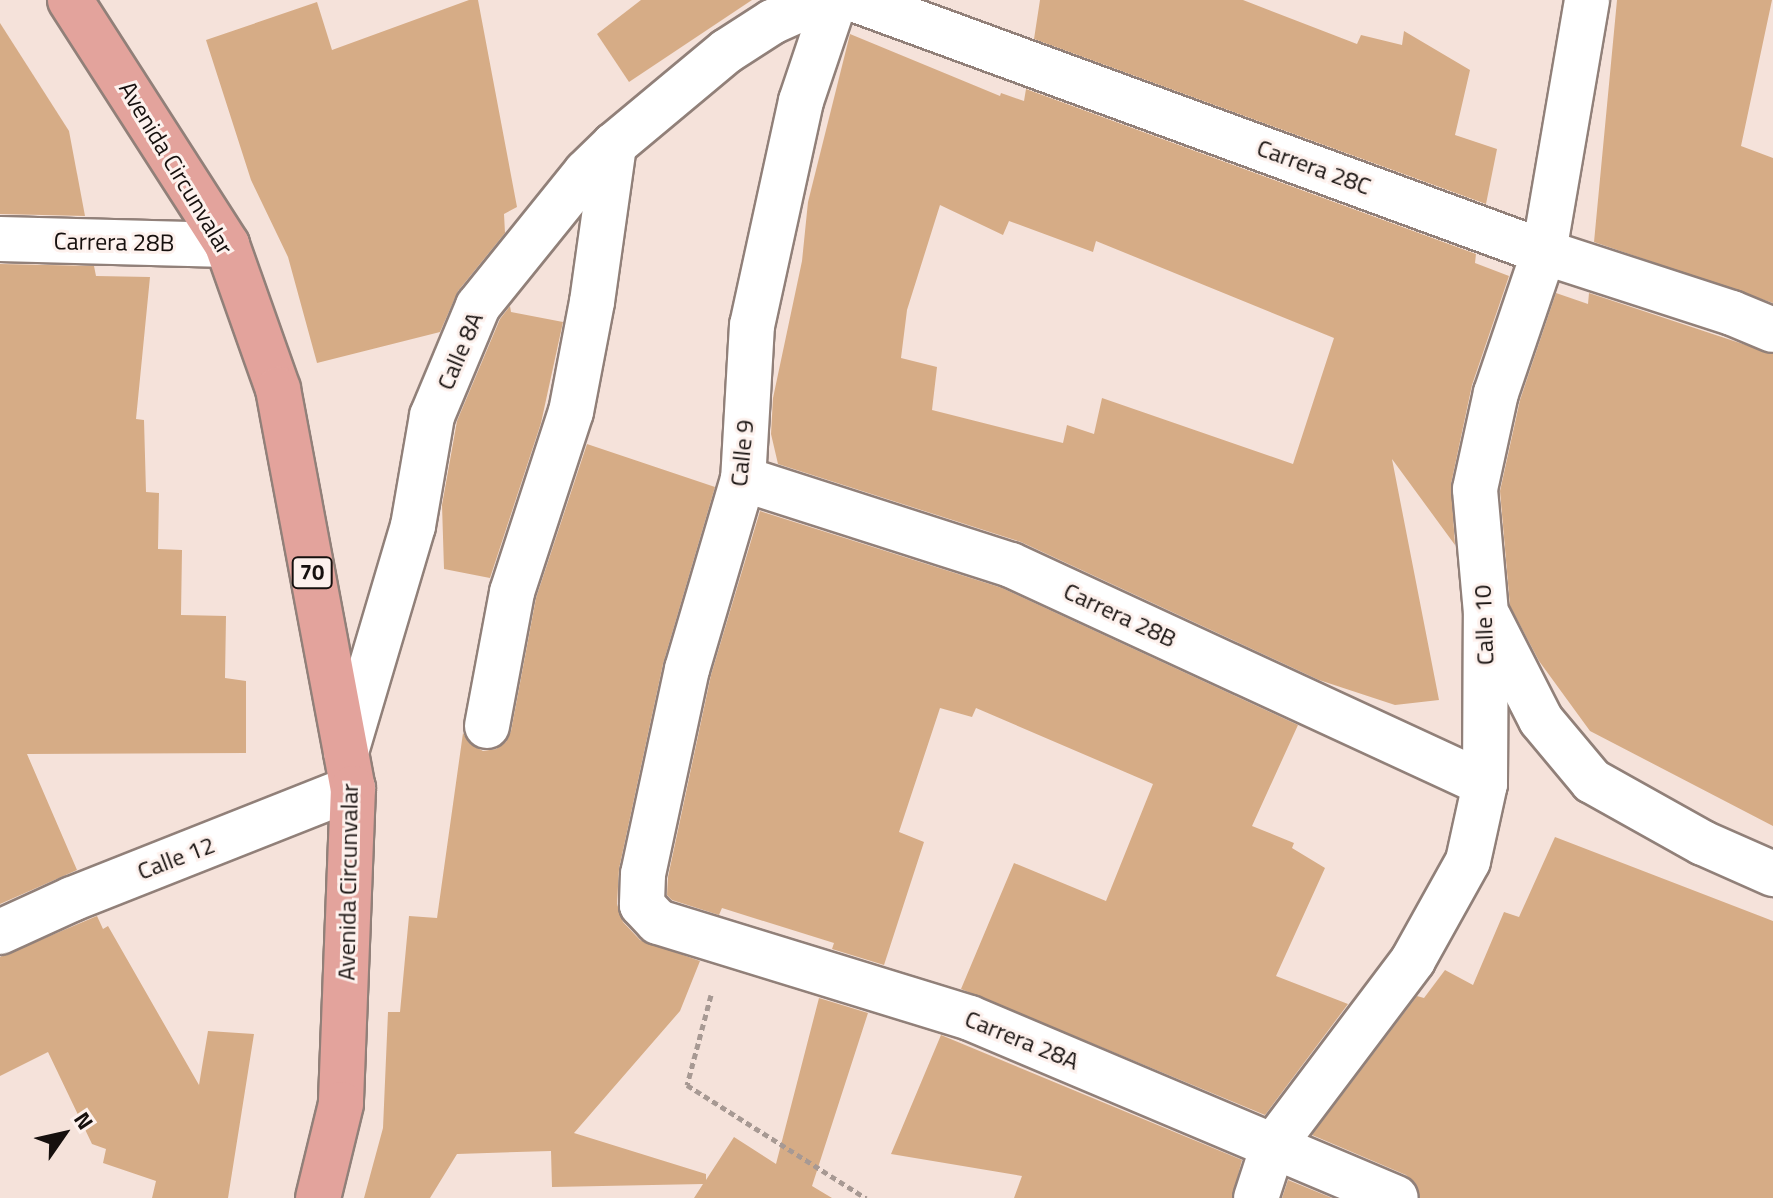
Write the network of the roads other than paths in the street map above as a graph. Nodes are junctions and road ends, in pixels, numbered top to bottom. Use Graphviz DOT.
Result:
graph roads {
  1 [pos="70,0"];
  2 [pos="821,0"];
  3 [pos="835,0"];
  4 [pos="856,0"];
  5 [pos="1587,0"];
  6 [pos="614,145"];
  7 [pos="0,239"];
  8 [pos="227,245"];
  9 [pos="1544,252"];
  10 [pos="1773,330"];
  11 [pos="743,479"];
  12 [pos="1486,613"];
  13 [pos="487,726"];
  14 [pos="350,770"];
  15 [pos="1485,784"];
  16 [pos="1773,874"];
  17 [pos="642,905"];
  18 [pos="0,932"];
  19 [pos="1273,1146"];
  20 [pos="318,1198"];
  21 [pos="1256,1198"];
  22 [pos="1396,1198"];
  1 -- 8 [label="main road, Avenida Circunvalar / 70"];
  2 -- 6 [label="street, Calle 8A"];
  3 -- 11 [label="street, Calle 9"];
  4 -- 9 [label="street, Carrera 28C"];
  5 -- 9 [label="street, Calle 10"];
  6 -- 13 [label="street"];
  6 -- 14 [label="street, Calle 8A"];
  7 -- 8 [label="street, Carrera 28B"];
  8 -- 14 [label="main road, Avenida Circunvalar / 70"];
  9 -- 10 [label="street, Carrera 28C"];
  9 -- 12 [label="street, Calle 10"];
  11 -- 15 [label="street, Carrera 28B"];
  11 -- 17 [label="street, Calle 9"];
  12 -- 15 [label="street, Calle 10"];
  12 -- 16 [label="street"];
  14 -- 18 [label="street, Calle 12"];
  14 -- 20 [label="main road, Avenida Circunvalar / 70"];
  15 -- 19 [label="street, Calle 10"];
  17 -- 19 [label="street, Carrera 28A"];
  19 -- 21 [label="street, Calle 10"];
  19 -- 22 [label="street, Carrera 28A"];
}
